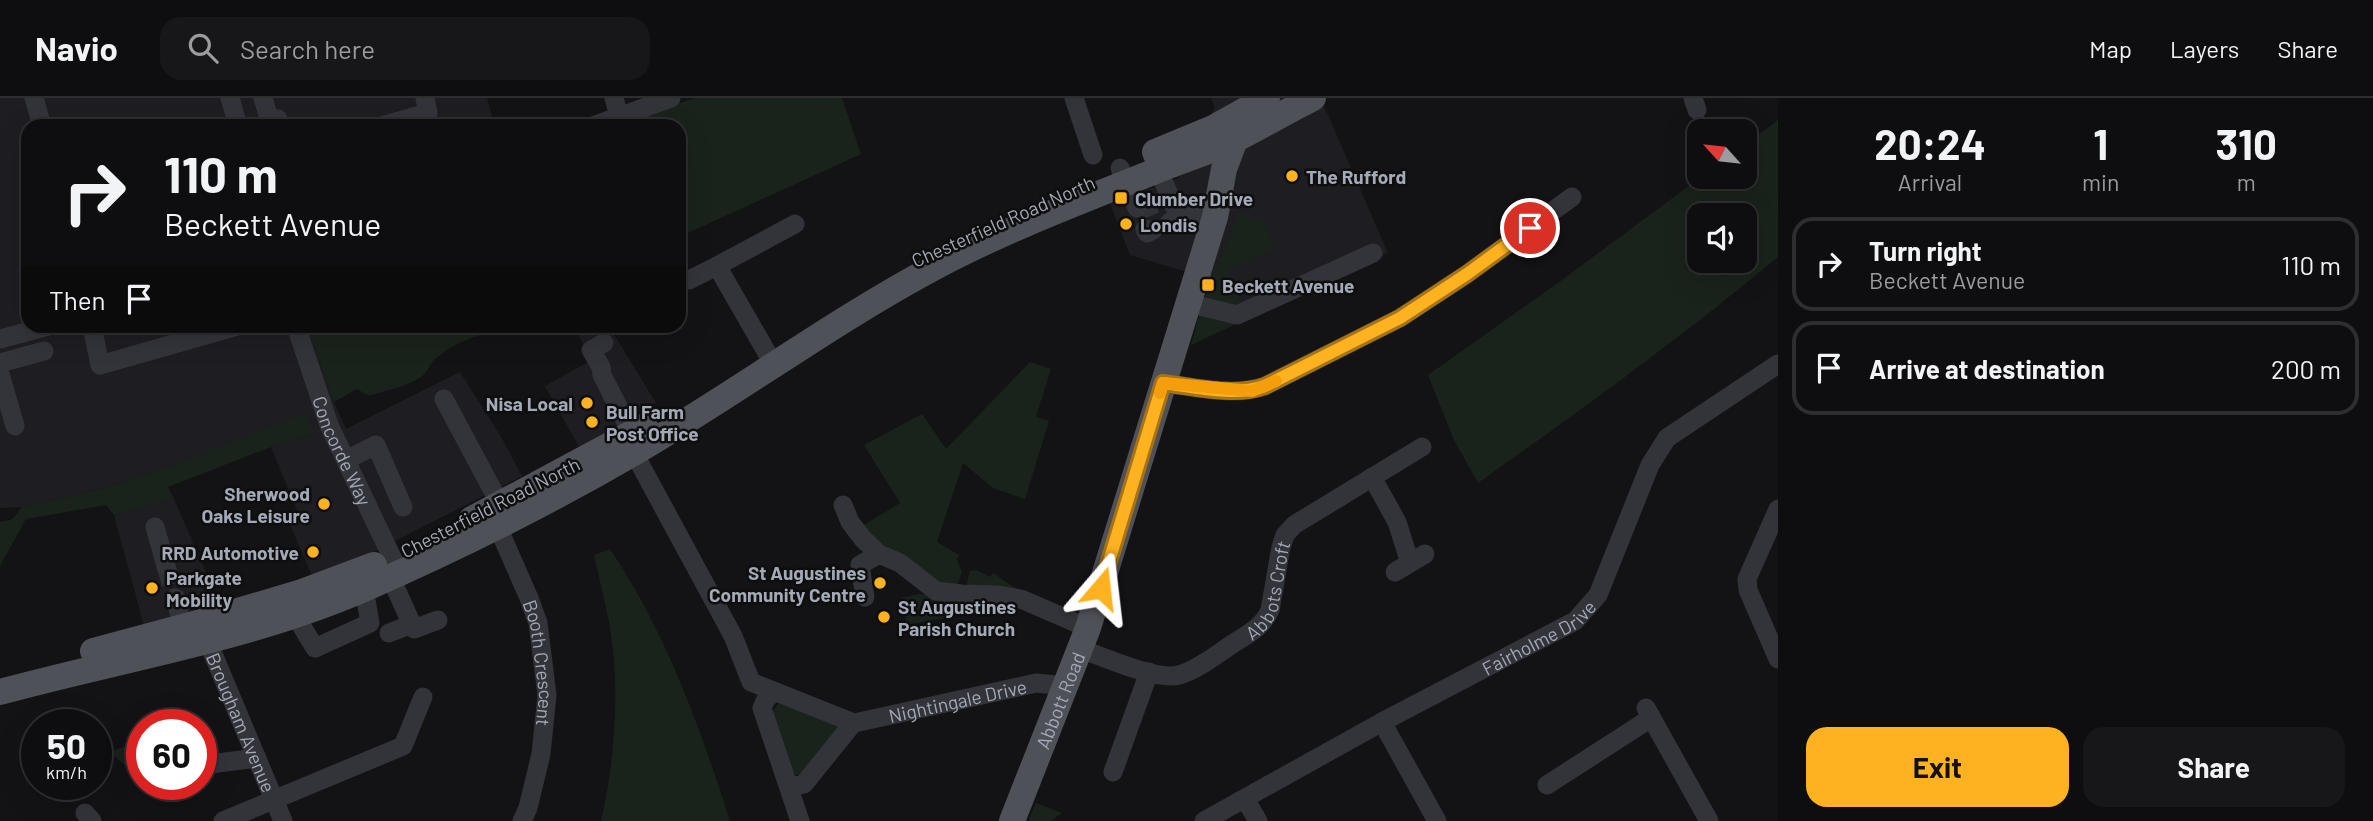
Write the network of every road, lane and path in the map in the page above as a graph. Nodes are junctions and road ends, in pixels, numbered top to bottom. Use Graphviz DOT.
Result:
graph roads {
  1 [pos="34,98"];
  2 [pos="230,98"];
  3 [pos="263,98"];
  4 [pos="425,98"];
  5 [pos="671,98"];
  6 [pos="1074,98"];
  7 [pos="1272,98"];
  8 [pos="1313,98"];
  9 [pos="616,107"];
  10 [pos="1257,108"];
  11 [pos="40,119"];
  12 [pos="236,119"];
  13 [pos="269,119"];
  14 [pos="410,119"];
  15 [pos="601,119"];
  16 [pos="1234,140"];
  17 [pos="1093,155"];
  18 [pos="1161,162"];
  19 [pos="1123,175"];
  20 [pos="1572,197"];
  21 [pos="1216,206"];
  22 [pos="1137,208"];
  23 [pos="795,224"];
  24 [pos="1373,253"];
  25 [pos="717,266"];
  26 [pos="689,280"];
  27 [pos="1188,303"];
  28 [pos="21,331"];
  29 [pos="93,333"];
  30 [pos="212,333"];
  31 [pos="298,333"];
  32 [pos="1,335"];
  33 [pos="604,343"];
  34 [pos="44,351"];
  35 [pos="770,358"];
  36 [pos="0,363"];
  37 [pos="0,374"];
  38 [pos="1774,374"];
  39 [pos="1163,383"];
  40 [pos="444,399"];
  41 [pos="15,426"];
  42 [pos="633,443"];
  43 [pos="1422,447"];
  44 [pos="346,460"];
  45 [pos="1372,477"];
  46 [pos="843,505"];
  47 [pos="403,507"];
  48 [pos="1778,509"];
  49 [pos="496,513"];
  50 [pos="155,527"];
  51 [pos="879,554"];
  52 [pos="1410,563"];
  53 [pos="166,566"];
  54 [pos="394,569"];
  55 [pos="364,589"];
  56 [pos="865,597"];
  57 [pos="175,598"];
  58 [pos="295,615"];
  59 [pos="438,620"];
  60 [pos="412,624"];
  61 [pos="197,630"];
  62 [pos="389,633"];
  63 [pos="1084,639"];
  64 [pos="1778,659"];
  65 [pos="1149,672"];
  66 [pos="0,676"];
  67 [pos="1066,686"];
  68 [pos="0,692"];
  69 [pos="775,692"];
  70 [pos="423,696"];
  71 [pos="1382,722"];
  72 [pos="850,724"];
  73 [pos="257,758"];
  74 [pos="217,763"];
  75 [pos="1113,772"];
  76 [pos="787,782"];
  77 [pos="1547,785"];
  78 [pos="1245,799"];
  79 [pos="273,800"];
  80 [pos="223,821"];
  81 [pos="284,821"];
  82 [pos="522,821"];
  83 [pos="800,821"];
  84 [pos="1012,821"];
  85 [pos="1204,821"];
  86 [pos="1258,821"];
  87 [pos="1437,821"];
  88 [pos="1709,821"];
  1 -- 11 [label="street"];
  2 -- 12 [label="street"];
  3 -- 13 [label="street"];
  4 -- 14 [label="street"];
  5 -- 9 [label="street"];
  6 -- 17 [label="street"];
  7 -- 10 [label="main road"];
  8 -- 10 [label="main road, Chesterfield Road North"];
  9 -- 15 [label="street"];
  10 -- 16 [label="main road, Abbott Road"];
  10 -- 18 [label="main road, Chesterfield Road North"];
  10 -- 21 [label="main road, Abbott Road"];
  16 -- 18 [label="main road, Chesterfield Road North"];
  16 -- 21 [label="main road, Abbott Road"];
  18 -- 19 [label="main road, Chesterfield Road North"];
  18 -- 21 [label="main road"];
  18 -- 21 [label="street"];
  19 -- 22 [label="street"];
  19 -- 35 [label="main road, Chesterfield Road North"];
  20 -- 39 [label="street"];
  21 -- 27 [label="main road, Abbott Road"];
  23 -- 25 [label="street"];
  24 -- 27 [label="street"];
  25 -- 26 [label="street"];
  25 -- 35 [label="street"];
  27 -- 39 [label="main road, Abbott Road"];
  28 -- 32 [label="street"];
  29 -- 30 [label="street"];
  31 -- 44 [label="street, Concorde Way"];
  33 -- 42 [label="street"];
  34 -- 36 [label="street"];
  35 -- 42 [label="main road, Chesterfield Road North"];
  37 -- 41 [label="street"];
  38 -- 71 [label="street, Fairholme Drive"];
  39 -- 63 [label="main road, Abbott Road"];
  40 -- 49 [label="street, Booth Crescent"];
  42 -- 49 [label="main road, Chesterfield Road North"];
  42 -- 69 [label="street"];
  43 -- 45 [label="street, Abbots Croft"];
  44 -- 47 [label="street"];
  44 -- 54 [label="street, Concorde Way"];
  45 -- 52 [label="street"];
  45 -- 65 [label="street, Abbots Croft"];
  46 -- 51 [label="street, Abbots Croft"];
  48 -- 64 [label="street"];
  49 -- 54 [label="main road, Chesterfield Road North"];
  49 -- 82 [label="street, Booth Crescent"];
  50 -- 53 [label="street"];
  51 -- 56 [label="street"];
  51 -- 63 [label="street, Abbots Croft"];
  54 -- 55 [label="main road, Chesterfield Road North"];
  54 -- 60 [label="street, Concorde Way"];
  54 -- 61 [label="main road, Chesterfield Road North"];
  55 -- 58 [label="main road, Chesterfield Road North"];
  55 -- 58 [label="street"];
  57 -- 61 [label="street, Brougham Avenue"];
  58 -- 61 [label="main road, Chesterfield Road North"];
  59 -- 60 [label="street"];
  60 -- 62 [label="street"];
  61 -- 66 [label="main road, Chesterfield Road North"];
  61 -- 68 [label="main road, Chesterfield Road North"];
  61 -- 73 [label="street, Brougham Avenue"];
  63 -- 65 [label="street, Abbots Croft"];
  63 -- 67 [label="main road, Abbott Road"];
  65 -- 75 [label="street"];
  67 -- 72 [label="street, Nightingale Drive"];
  67 -- 84 [label="main road, Abbott Road"];
  69 -- 72 [label="street"];
  69 -- 76 [label="street"];
  70 -- 79 [label="street"];
  71 -- 78 [label="street, Fairholme Drive"];
  71 -- 87 [label="street"];
  72 -- 76 [label="street"];
  73 -- 74 [label="street"];
  73 -- 79 [label="street, Brougham Avenue"];
  76 -- 83 [label="street"];
  77 -- 88 [label="street"];
  78 -- 85 [label="street, Fairholme Drive"];
  78 -- 86 [label="street"];
  79 -- 80 [label="street"];
  79 -- 81 [label="street, Brougham Avenue"];
}
